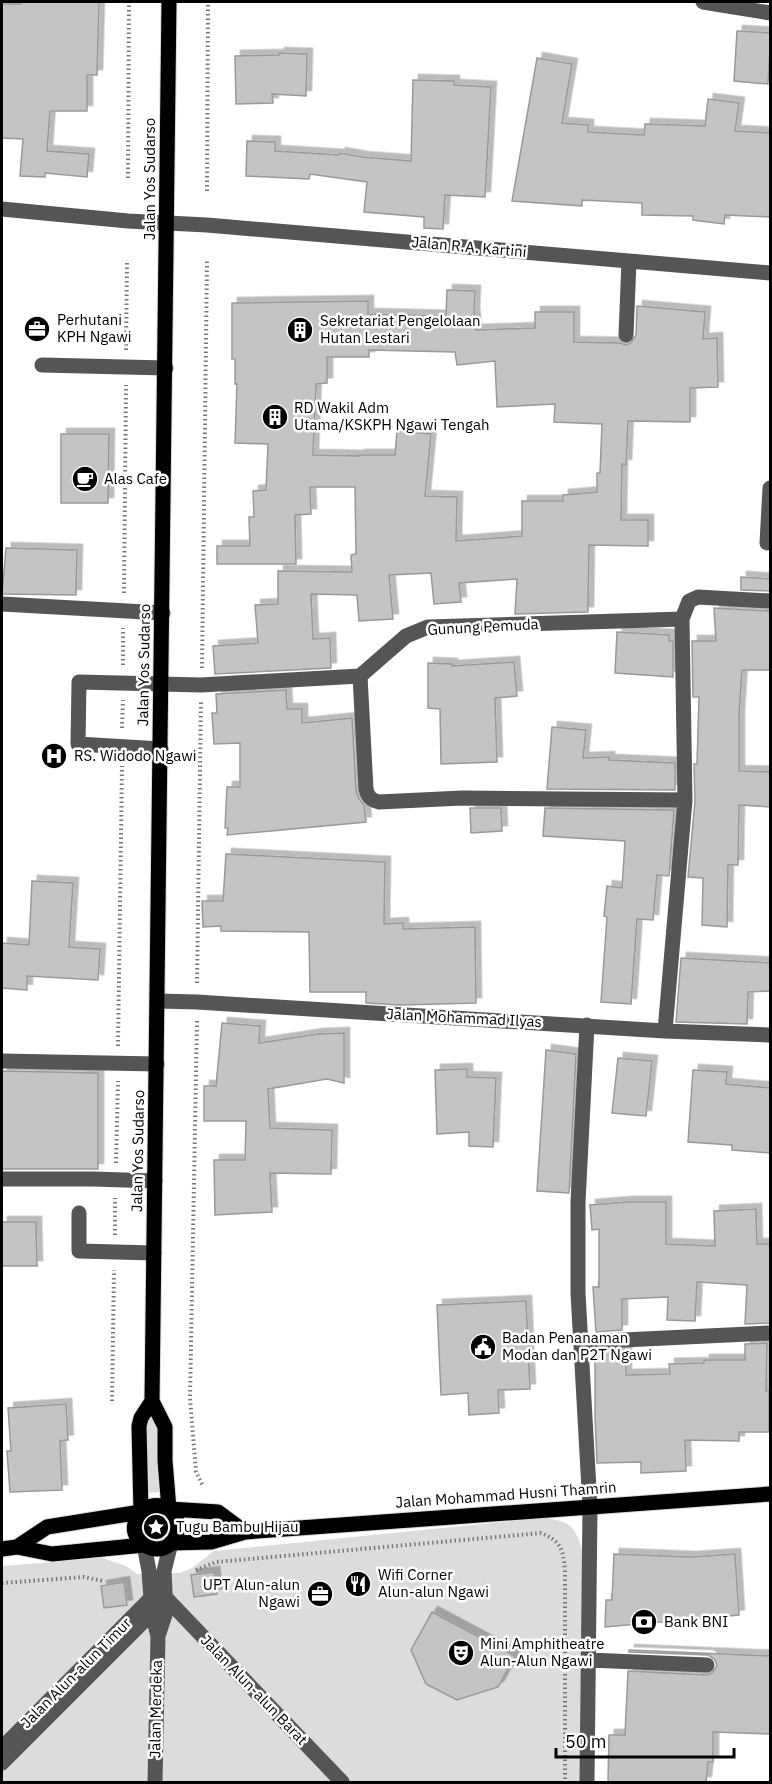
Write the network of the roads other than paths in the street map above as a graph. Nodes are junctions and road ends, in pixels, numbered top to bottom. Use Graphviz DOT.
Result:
graph roads {
  1 [pos="169,2"];
  2 [pos="703,2"];
  3 [pos="771,13"];
  4 [pos="2,209"];
  5 [pos="168,224"];
  6 [pos="629,261"];
  7 [pos="771,273"];
  8 [pos="626,335"];
  9 [pos="42,365"];
  10 [pos="166,368"];
  11 [pos="771,488"];
  12 [pos="767,543"];
  13 [pos="771,601"];
  14 [pos="2,604"];
  15 [pos="163,613"];
  16 [pos="682,619"];
  17 [pos="360,676"];
  18 [pos="162,682"];
  19 [pos="161,749"];
  20 [pos="685,800"];
  21 [pos="158,1001"];
  22 [pos="587,1025"];
  23 [pos="665,1031"];
  24 [pos="771,1035"];
  25 [pos="2,1061"];
  26 [pos="157,1064"];
  27 [pos="2,1179"];
  28 [pos="155,1182"];
  29 [pos="79,1213"];
  30 [pos="154,1253"];
  31 [pos="771,1333"];
  32 [pos="582,1342"];
  33 [pos="152,1401"];
  34 [pos="771,1494"];
  35 [pos="590,1507"];
  36 [pos="169,1509"];
  37 [pos="141,1512"];
  38 [pos="245,1532"];
  39 [pos="171,1543"];
  40 [pos="144,1545"];
  41 [pos="9,1548"];
  42 [pos="158,1605"];
  43 [pos="589,1660"];
  44 [pos="707,1665"];
  45 [pos="2,1748"];
  46 [pos="2,1763"];
  47 [pos="155,1782"];
  48 [pos="328,1782"];
  49 [pos="342,1782"];
  50 [pos="587,1782"];
  1 -- 5 [label="main road, Jalan Yos Sudarso"];
  2 -- 3 [label="street"];
  4 -- 5 [label="street, Jalan R.A. Kartini"];
  5 -- 6 [label="street, Jalan R.A. Kartini"];
  5 -- 10 [label="main road, Jalan Yos Sudarso"];
  6 -- 7 [label="street, Jalan R.A. Kartini"];
  6 -- 8 [label="street"];
  9 -- 10 [label="street"];
  10 -- 15 [label="main road, Jalan Yos Sudarso"];
  11 -- 12 [label="street"];
  13 -- 16 [label="street"];
  14 -- 15 [label="street"];
  15 -- 18 [label="main road, Jalan Yos Sudarso"];
  16 -- 17 [label="street, Gunung Pemuda"];
  16 -- 20 [label="street"];
  17 -- 18 [label="street"];
  17 -- 20 [label="street"];
  18 -- 19 [label="main road, Jalan Yos Sudarso"];
  18 -- 19 [label="street"];
  19 -- 21 [label="main road, Jalan Yos Sudarso"];
  20 -- 23 [label="street"];
  21 -- 22 [label="street, Jalan Mohammad Ilyas"];
  21 -- 26 [label="main road, Jalan Yos Sudarso"];
  22 -- 23 [label="street, Jalan Mohammad Ilyas"];
  22 -- 32 [label="street"];
  23 -- 24 [label="street, Jalan Mohammad Ilyas"];
  25 -- 26 [label="street"];
  26 -- 28 [label="main road, Jalan Yos Sudarso"];
  27 -- 28 [label="street"];
  28 -- 30 [label="main road, Jalan Yos Sudarso"];
  29 -- 30 [label="street"];
  30 -- 33 [label="main road, Jalan Yos Sudarso"];
  31 -- 32 [label="street"];
  32 -- 35 [label="street"];
  33 -- 36 [label="main road, Jalan Yos Sudarso"];
  33 -- 37 [label="main road, Jalan Yos Sudarso"];
  34 -- 35 [label="main road, Jalan Mohammad Husni Thamrin"];
  35 -- 38 [label="main road, Jalan Mohammad Husni Thamrin"];
  35 -- 43 [label="street"];
  36 -- 37 [label="main road"];
  36 -- 38 [label="main road"];
  36 -- 39 [label="main road"];
  37 -- 40 [label="main road"];
  37 -- 41 [label="main road"];
  38 -- 39 [label="main road, Jalan Mohammad Husni Thamrin"];
  39 -- 40 [label="main road"];
  39 -- 42 [label="street"];
  40 -- 41 [label="main road"];
  40 -- 42 [label="street"];
  42 -- 45 [label="street, Jalan Alun-alun Timur"];
  42 -- 46 [label="street"];
  42 -- 47 [label="street, Jalan Merdeka"];
  42 -- 48 [label="street"];
  42 -- 49 [label="street, Jalan Alun-alun Barat"];
  43 -- 44 [label="street"];
  43 -- 50 [label="street"];
}
